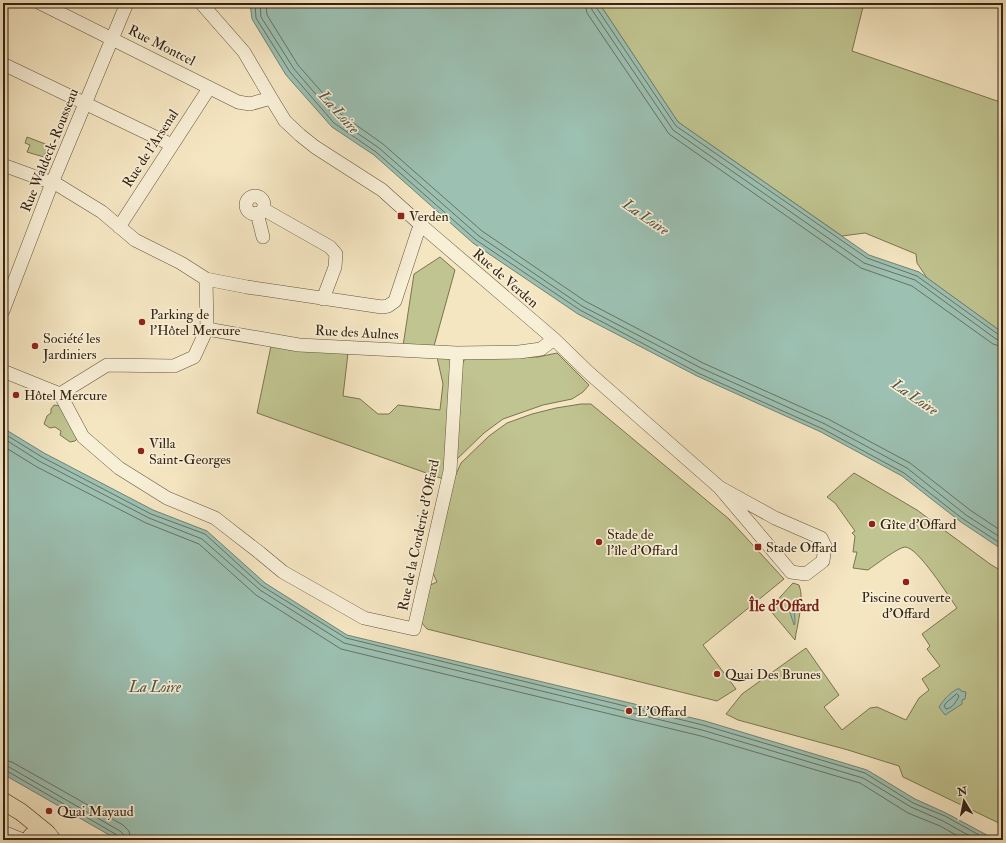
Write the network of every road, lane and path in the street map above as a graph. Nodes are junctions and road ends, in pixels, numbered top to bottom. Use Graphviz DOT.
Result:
graph roads {
  1 [pos="40,3"];
  2 [pos="126,3"];
  3 [pos="201,3"];
  4 [pos="112,38"];
  5 [pos="3,64"];
  6 [pos="208,87"];
  7 [pos="270,98"];
  8 [pos="85,104"];
  9 [pos="172,145"];
  10 [pos="3,165"];
  11 [pos="52,183"];
  12 [pos="422,226"];
  13 [pos="119,227"];
  14 [pos="263,237"];
  15 [pos="206,279"];
  16 [pos="323,299"];
  17 [pos="3,310"];
  18 [pos="208,329"];
  19 [pos="554,339"];
  20 [pos="457,353"];
  21 [pos="3,371"];
  22 [pos="60,394"];
  23 [pos="719,487"];
  24 [pos="3,801"];
  25 [pos="3,832"];
  26 [pos="36,838"];
  1 -- 4 [label="street, Rue Montcel"];
  2 -- 4 [label="street, Rue Waldeck-Rousseau"];
  3 -- 7 [label="street, Rue de Verden"];
  4 -- 6 [label="street, Rue Montcel"];
  4 -- 8 [label="street, Rue Waldeck-Rousseau"];
  5 -- 8 [label="street"];
  6 -- 7 [label="street, Rue Montcel"];
  6 -- 9 [label="street, Rue de l'Arsenal"];
  7 -- 12 [label="street, Rue de Verden"];
  8 -- 9 [label="street"];
  8 -- 11 [label="street, Rue Waldeck-Rousseau"];
  9 -- 13 [label="street, Rue de l'Arsenal"];
  10 -- 11 [label="street"];
  11 -- 13 [label="street"];
  11 -- 17 [label="street, Rue Waldeck-Rousseau"];
  12 -- 16 [label="street"];
  12 -- 19 [label="street, Rue de Verden"];
  13 -- 15 [label="street"];
  14 -- 16 [label="street"];
  15 -- 16 [label="street"];
  15 -- 18 [label="street"];
  18 -- 20 [label="street, Rue des Aulnes"];
  18 -- 22 [label="street"];
  19 -- 20 [label="street, Rue des Aulnes"];
  19 -- 23 [label="street, Rue de Verden"];
  20 -- 22 [label="street, Rue de la Corderie d'Offard"];
  21 -- 22 [label="street"];
  23 -- 23 [label="street"];
  24 -- 26 [label="main road"];
  25 -- 26 [label="street"];
}
